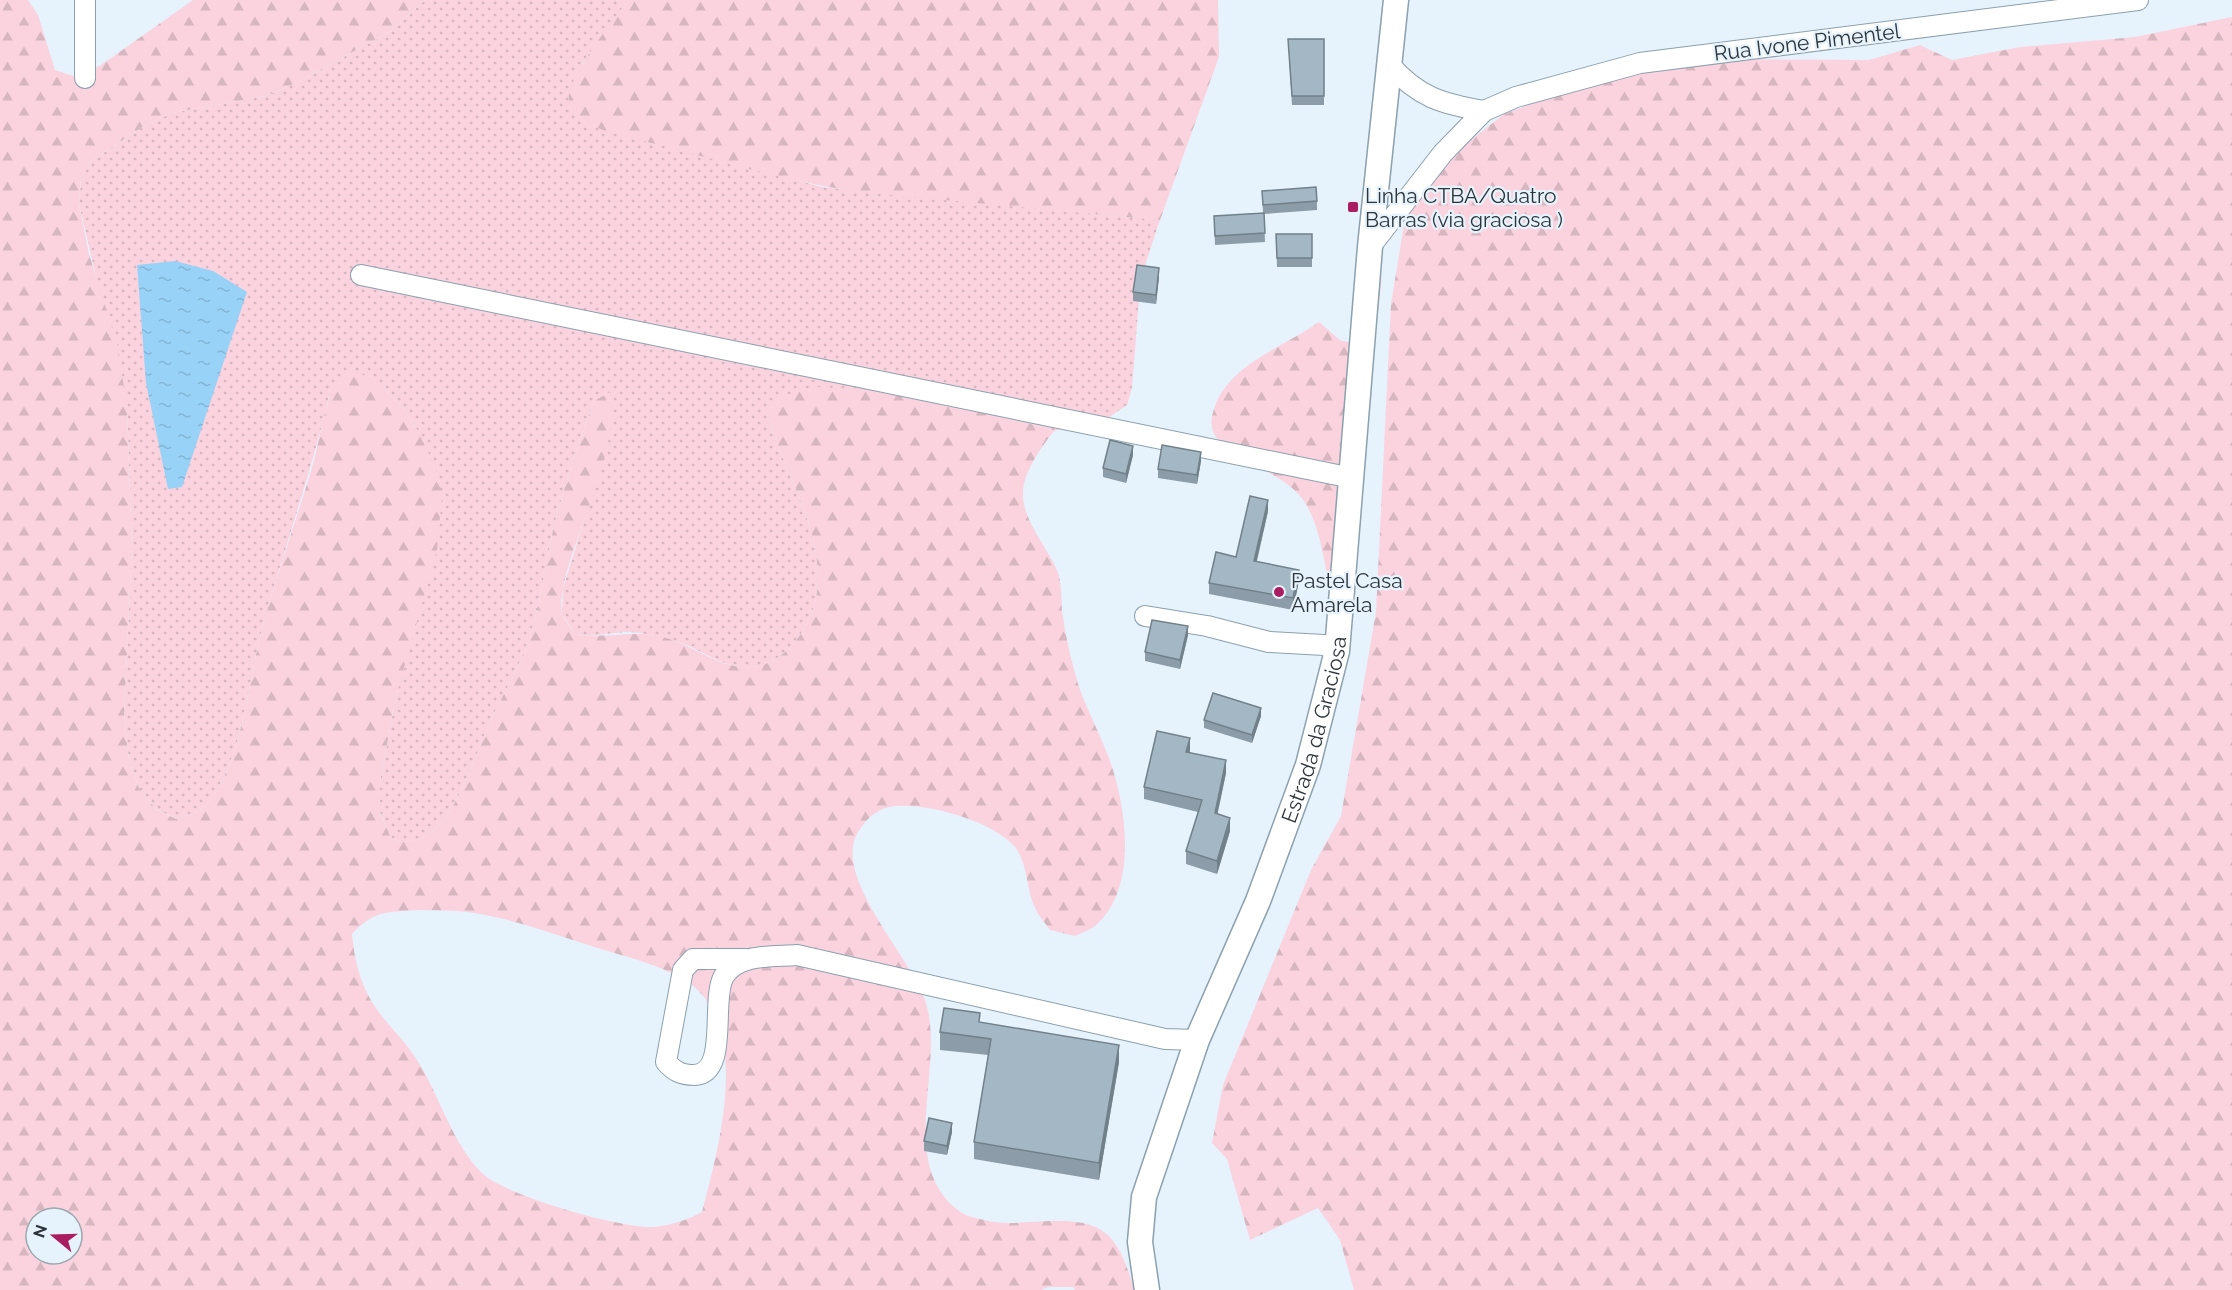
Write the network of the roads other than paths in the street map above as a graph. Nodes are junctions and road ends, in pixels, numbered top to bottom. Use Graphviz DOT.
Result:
graph roads {
  1 [pos="86,0"];
  2 [pos="1396,0"];
  3 [pos="2138,0"];
  4 [pos="1390,65"];
  5 [pos="85,78"];
  6 [pos="1484,111"];
  7 [pos="1370,247"];
  8 [pos="361,274"];
  9 [pos="1352,478"];
  10 [pos="1145,616"];
  11 [pos="1337,651"];
  12 [pos="746,959"];
  13 [pos="1197,1040"];
  14 [pos="1147,1290"];
  1 -- 5 [label="street"];
  2 -- 4 [label="main road, Estrada da Graciosa"];
  3 -- 6 [label="street, Rua Ivone Pimentel"];
  4 -- 6 [label="street"];
  4 -- 7 [label="main road, Estrada da Graciosa"];
  6 -- 7 [label="street, Rua Ivone Pimentel"];
  7 -- 9 [label="main road, Estrada da Graciosa"];
  8 -- 9 [label="street"];
  9 -- 11 [label="main road, Estrada da Graciosa"];
  10 -- 11 [label="street"];
  11 -- 13 [label="main road, Estrada da Graciosa"];
  12 -- 12 [label="street"];
  12 -- 13 [label="street"];
  13 -- 14 [label="main road, Estrada da Graciosa"];
}
